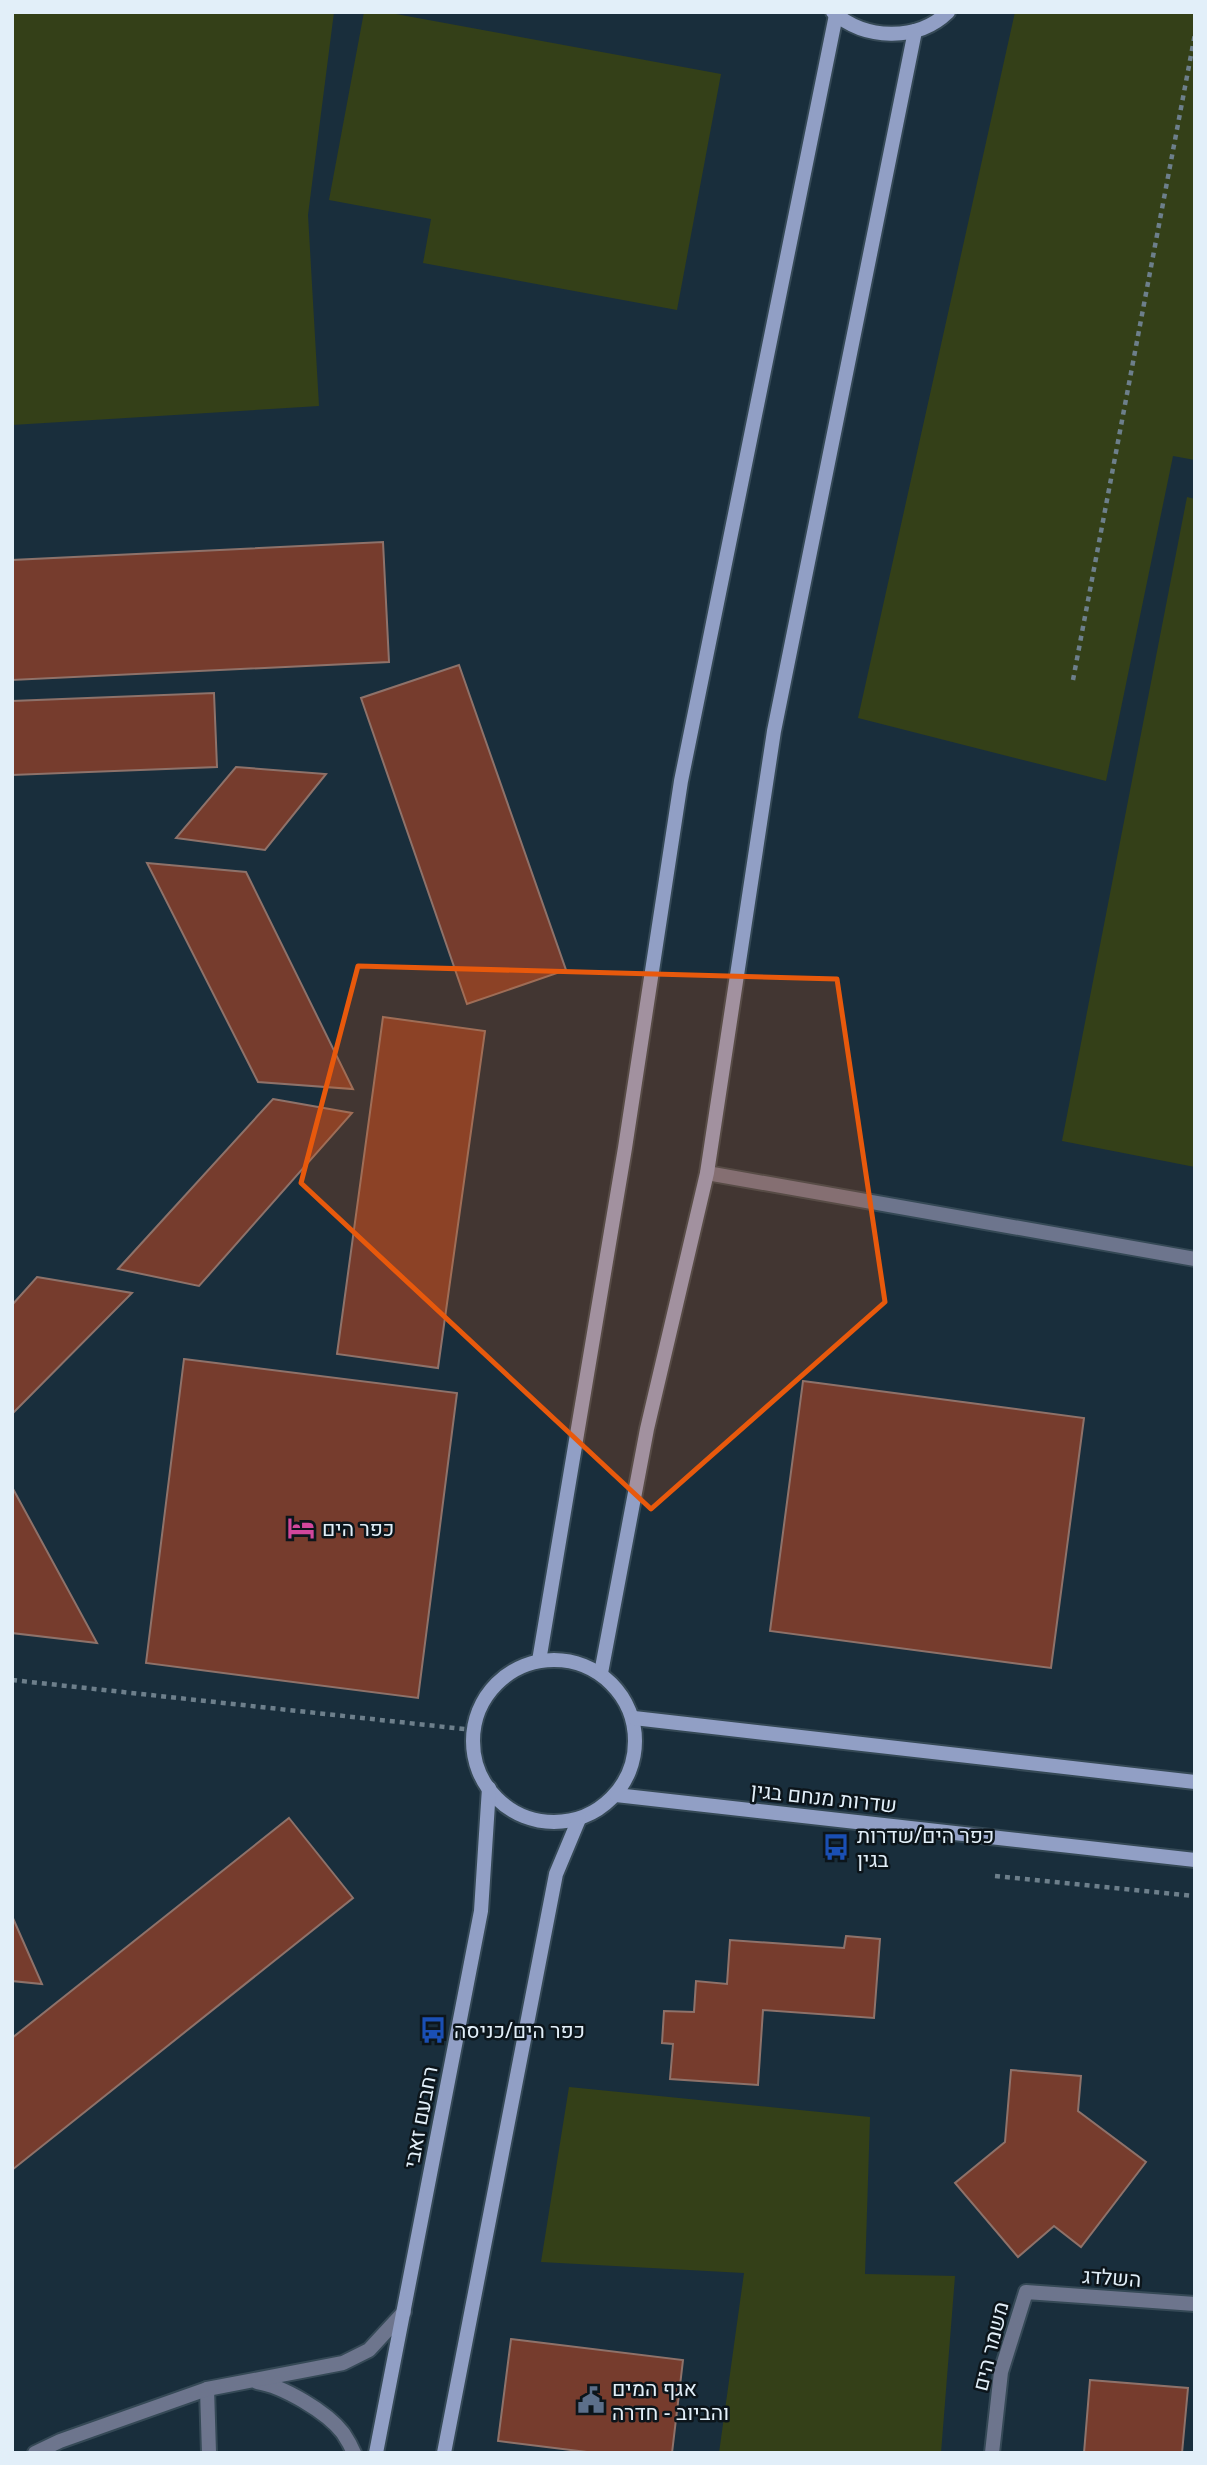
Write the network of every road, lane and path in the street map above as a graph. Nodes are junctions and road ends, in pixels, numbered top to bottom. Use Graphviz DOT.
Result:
graph roads {
  1 [pos="948,12"];
  2 [pos="835,14"];
  3 [pos="915,31"];
  4 [pos="1195,34"];
  5 [pos="1073,680"];
  6 [pos="706,1173"];
  7 [pos="1195,1259"];
  8 [pos="538,1661"];
  9 [pos="601,1673"];
  10 [pos="12,1680"];
  11 [pos="634,1718"];
  12 [pos="473,1730"];
  13 [pos="1195,1782"];
  14 [pos="488,1788"];
  15 [pos="616,1795"];
  16 [pos="579,1819"];
  17 [pos="1195,1860"];
  18 [pos="995,1876"];
  19 [pos="1195,1896"];
  20 [pos="1026,2292"];
  21 [pos="1195,2304"];
  22 [pos="404,2312"];
  23 [pos="249,2380"];
  24 [pos="207,2389"];
  25 [pos="35,2453"];
  26 [pos="209,2453"];
  27 [pos="354,2453"];
  28 [pos="376,2453"];
  29 [pos="444,2453"];
  30 [pos="992,2453"];
  1 -- 3 [label="street"];
  2 -- 3 [label="street"];
  2 -- 8 [label="street"];
  3 -- 6 [label="street"];
  4 -- 5 [label="path"];
  6 -- 7 [label="street"];
  6 -- 9 [label="street"];
  8 -- 9 [label="street"];
  8 -- 12 [label="street"];
  9 -- 11 [label="street"];
  10 -- 12 [label="path"];
  11 -- 13 [label="street"];
  11 -- 15 [label="street"];
  12 -- 14 [label="street"];
  14 -- 16 [label="street"];
  14 -- 22 [label="street, רחבעם זאבי"];
  15 -- 16 [label="street"];
  15 -- 17 [label="street, שדרות מנחם בגין"];
  16 -- 29 [label="street"];
  18 -- 19 [label="path"];
  20 -- 21 [label="street, השלדג"];
  20 -- 30 [label="street, משמר הים"];
  22 -- 23 [label="street"];
  22 -- 28 [label="street, רחבעם זאבי"];
  23 -- 24 [label="street"];
  23 -- 27 [label="street"];
  24 -- 25 [label="street"];
  24 -- 26 [label="street"];
}
